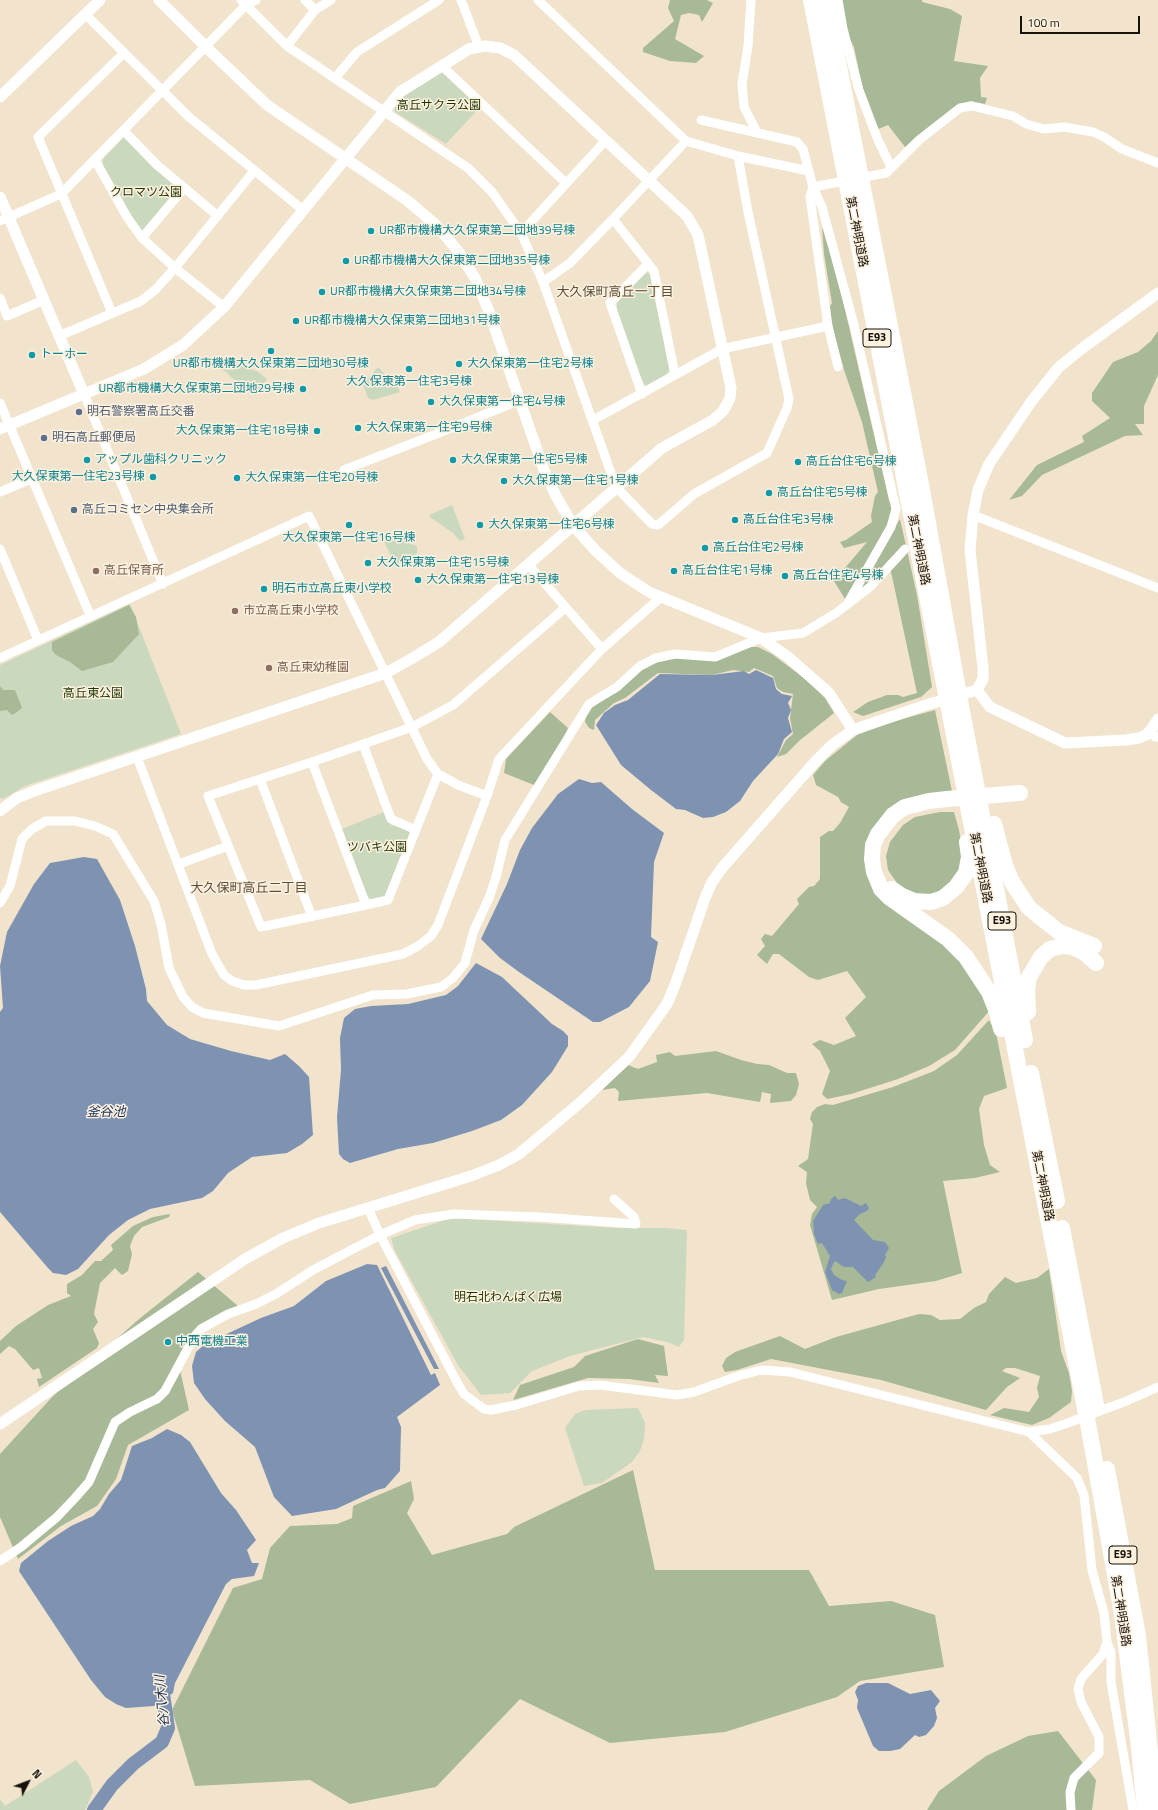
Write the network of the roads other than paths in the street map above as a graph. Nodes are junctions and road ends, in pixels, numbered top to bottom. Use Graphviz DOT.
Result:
graph roads {
  1 [pos="100,0"];
  2 [pos="159,0"];
  3 [pos="256,0"];
  4 [pos="304,0"];
  5 [pos="331,0"];
  6 [pos="439,0"];
  7 [pos="461,0"];
  8 [pos="538,0"];
  9 [pos="751,0"];
  10 [pos="811,0"];
  11 [pos="826,0"];
  12 [pos="838,0"];
  13 [pos="243,2"];
  14 [pos="315,10"];
  15 [pos="85,14"];
  16 [pos="287,46"];
  17 [pos="206,47"];
  18 [pos="479,47"];
  19 [pos="124,53"];
  20 [pos="442,66"];
  21 [pos="335,78"];
  22 [pos="162,92"];
  23 [pos="0,97"];
  24 [pos="384,111"];
  25 [pos="701,120"];
  26 [pos="124,131"];
  27 [pos="757,132"];
  28 [pos="606,140"];
  29 [pos="686,141"];
  30 [pos="738,156"];
  31 [pos="345,159"];
  32 [pos="95,160"];
  33 [pos="1158,163"];
  34 [pos="809,170"];
  35 [pos="889,170"];
  36 [pos="254,171"];
  37 [pos="649,180"];
  38 [pos="566,183"];
  39 [pos="818,186"];
  40 [pos="184,188"];
  41 [pos="61,194"];
  42 [pos="0,197"];
  43 [pos="304,210"];
  44 [pos="218,216"];
  45 [pos="4,219"];
  46 [pos="613,219"];
  47 [pos="521,232"];
  48 [pos="142,238"];
  49 [pos="648,264"];
  50 [pos="175,268"];
  51 [pos="543,282"];
  52 [pos="1158,293"];
  53 [pos="0,298"];
  54 [pos="44,300"];
  55 [pos="224,307"];
  56 [pos="112,313"];
  57 [pos="828,326"];
  58 [pos="59,336"];
  59 [pos="776,336"];
  60 [pos="722,349"];
  61 [pos="838,367"];
  62 [pos="675,375"];
  63 [pos="84,394"];
  64 [pos="642,394"];
  65 [pos="520,400"];
  66 [pos="0,403"];
  67 [pos="593,420"];
  68 [pos="5,427"];
  69 [pos="344,470"];
  70 [pos="31,479"];
  71 [pos="616,487"];
  72 [pos="0,492"];
  73 [pos="973,515"];
  74 [pos="573,525"];
  75 [pos="905,549"];
  76 [pos="0,550"];
  77 [pos="528,564"];
  78 [pos="163,584"];
  79 [pos="1158,588"];
  80 [pos="660,598"];
  81 [pos="847,604"];
  82 [pos="565,608"];
  83 [pos="90,615"];
  84 [pos="761,638"];
  85 [pos="38,640"];
  86 [pos="602,650"];
  87 [pos="0,658"];
  88 [pos="386,673"];
  89 [pos="949,675"];
  90 [pos="977,690"];
  91 [pos="954,707"];
  92 [pos="1158,719"];
  93 [pos="412,727"];
  94 [pos="853,730"];
  95 [pos="1155,734"];
  96 [pos="363,744"];
  97 [pos="970,748"];
  98 [pos="137,757"];
  99 [pos="312,762"];
  100 [pos="438,774"];
  101 [pos="260,779"];
  102 [pos="487,796"];
  103 [pos="1023,799"];
  104 [pos="948,803"];
  105 [pos="0,811"];
  106 [pos="969,814"];
  107 [pos="416,830"];
  108 [pos="228,846"];
  109 [pos="179,864"];
  110 [pos="0,903"];
  111 [pos="366,905"];
  112 [pos="312,916"];
  113 [pos="1094,946"];
  114 [pos="1096,963"];
  115 [pos="1025,1041"];
  116 [pos="1034,1137"];
  117 [pos="614,1198"];
  118 [pos="368,1208"];
  119 [pos="380,1235"];
  120 [pos="1072,1308"];
  121 [pos="1158,1387"];
  122 [pos="0,1424"];
  123 [pos="1029,1432"];
  124 [pos="0,1561"];
  125 [pos="1107,1642"];
  126 [pos="1071,1810"];
  127 [pos="1133,1810"];
  128 [pos="1145,1810"];
  129 [pos="1156,1810"];
  1 -- 15 [label="street"];
  2 -- 17 [label="street"];
  3 -- 13 [label="street"];
  4 -- 14 [label="street"];
  5 -- 14 [label="street"];
  6 -- 21 [label="street"];
  7 -- 18 [label="street"];
  8 -- 29 [label="street"];
  9 -- 27 [label="street"];
  10 -- 89 [label="highway, 第二神明道路 / E93"];
  11 -- 89 [label="highway, 第二神明道路 / E93"];
  12 -- 35 [label="street"];
  13 -- 16 [label="street"];
  13 -- 17 [label="street"];
  14 -- 16 [label="street"];
  15 -- 19 [label="street"];
  15 -- 23 [label="street"];
  16 -- 21 [label="street"];
  17 -- 22 [label="street"];
  17 -- 31 [label="street"];
  18 -- 20 [label="street"];
  18 -- 28 [label="street"];
  19 -- 22 [label="street"];
  19 -- 41 [label="street"];
  20 -- 24 [label="street"];
  20 -- 38 [label="street"];
  21 -- 24 [label="street"];
  22 -- 26 [label="street"];
  22 -- 36 [label="street"];
  24 -- 31 [label="street"];
  24 -- 47 [label="street"];
  25 -- 27 [label="street"];
  26 -- 32 [label="street"];
  26 -- 40 [label="street"];
  27 -- 34 [label="street"];
  28 -- 37 [label="street"];
  28 -- 38 [label="street"];
  29 -- 30 [label="street"];
  29 -- 37 [label="street"];
  30 -- 34 [label="street"];
  30 -- 59 [label="street"];
  31 -- 43 [label="street"];
  31 -- 65 [label="street"];
  32 -- 41 [label="street"];
  32 -- 48 [label="street"];
  33 -- 35 [label="street"];
  34 -- 39 [label="street"];
  35 -- 39 [label="street"];
  36 -- 43 [label="street"];
  36 -- 44 [label="street"];
  37 -- 46 [label="street"];
  37 -- 60 [label="street"];
  38 -- 47 [label="street"];
  39 -- 57 [label="street"];
  39 -- 81 [label="street"];
  40 -- 44 [label="street"];
  40 -- 48 [label="street"];
  41 -- 45 [label="street"];
  41 -- 56 [label="street"];
  42 -- 45 [label="street"];
  43 -- 55 [label="street"];
  44 -- 50 [label="street"];
  45 -- 54 [label="street"];
  46 -- 49 [label="street"];
  46 -- 51 [label="street"];
  47 -- 51 [label="street"];
  48 -- 50 [label="street"];
  49 -- 62 [label="street"];
  49 -- 64 [label="street"];
  50 -- 55 [label="street"];
  50 -- 56 [label="street"];
  51 -- 67 [label="street"];
  52 -- 73 [label="street"];
  53 -- 54 [label="street"];
  54 -- 58 [label="street"];
  55 -- 63 [label="street"];
  56 -- 58 [label="street"];
  57 -- 59 [label="street"];
  57 -- 61 [label="street"];
  58 -- 63 [label="street"];
  59 -- 60 [label="street"];
  59 -- 71 [label="street"];
  60 -- 62 [label="street"];
  60 -- 71 [label="street"];
  62 -- 64 [label="street"];
  63 -- 68 [label="street"];
  63 -- 78 [label="street"];
  64 -- 67 [label="street"];
  65 -- 69 [label="street"];
  65 -- 74 [label="street"];
  66 -- 68 [label="street"];
  67 -- 71 [label="street"];
  68 -- 70 [label="street"];
  70 -- 72 [label="street"];
  70 -- 83 [label="street"];
  71 -- 74 [label="street"];
  73 -- 79 [label="street"];
  73 -- 90 [label="street"];
  74 -- 77 [label="street"];
  74 -- 80 [label="street"];
  75 -- 81 [label="street"];
  76 -- 85 [label="street"];
  77 -- 82 [label="street"];
  77 -- 88 [label="street"];
  78 -- 83 [label="street"];
  78 -- 88 [label="street"];
  80 -- 84 [label="street"];
  80 -- 86 [label="street"];
  81 -- 84 [label="street"];
  82 -- 86 [label="street"];
  82 -- 93 [label="street"];
  83 -- 85 [label="street"];
  84 -- 94 [label="street"];
  84 -- 110 [label="street"];
  85 -- 87 [label="street"];
  86 -- 102 [label="street"];
  88 -- 93 [label="street"];
  88 -- 98 [label="street"];
  89 -- 91 [label="highway, 第二神明道路 / E93"];
  90 -- 94 [label="street"];
  90 -- 95 [label="street"];
  91 -- 97 [label="highway, 第二神明道路 / E93"];
  91 -- 106 [label="highway, 第二神明道路 / E93"];
  92 -- 95 [label="street"];
  93 -- 96 [label="street"];
  93 -- 100 [label="street"];
  94 -- 118 [label="street"];
  96 -- 99 [label="street"];
  96 -- 107 [label="street"];
  97 -- 113 [label="highway"];
  97 -- 115 [label="highway, 第二神明道路 / E93"];
  98 -- 105 [label="street"];
  98 -- 109 [label="street"];
  99 -- 101 [label="street"];
  99 -- 111 [label="street"];
  100 -- 102 [label="street"];
  100 -- 107 [label="street"];
  101 -- 108 [label="street"];
  101 -- 112 [label="street"];
  102 -- 109 [label="street"];
  103 -- 104 [label="highway"];
  104 -- 106 [label="highway"];
  104 -- 116 [label="highway"];
  106 -- 116 [label="highway, 第二神明道路 / E93"];
  107 -- 111 [label="street"];
  108 -- 109 [label="street"];
  108 -- 112 [label="street"];
  111 -- 112 [label="street"];
  114 -- 115 [label="highway"];
  115 -- 116 [label="highway, 第二神明道路 / E93"];
  116 -- 120 [label="highway, 第二神明道路 / E93"];
  116 -- 120 [label="highway, 第二神明道路 / E93"];
  117 -- 119 [label="street"];
  118 -- 119 [label="street"];
  118 -- 122 [label="street"];
  119 -- 123 [label="street"];
  119 -- 124 [label="street"];
  120 -- 128 [label="highway, 第二神明道路 / E93"];
  120 -- 129 [label="highway, 第二神明道路 / E93"];
  121 -- 123 [label="street"];
  123 -- 125 [label="street"];
  125 -- 126 [label="street"];
  125 -- 127 [label="street"];
}
